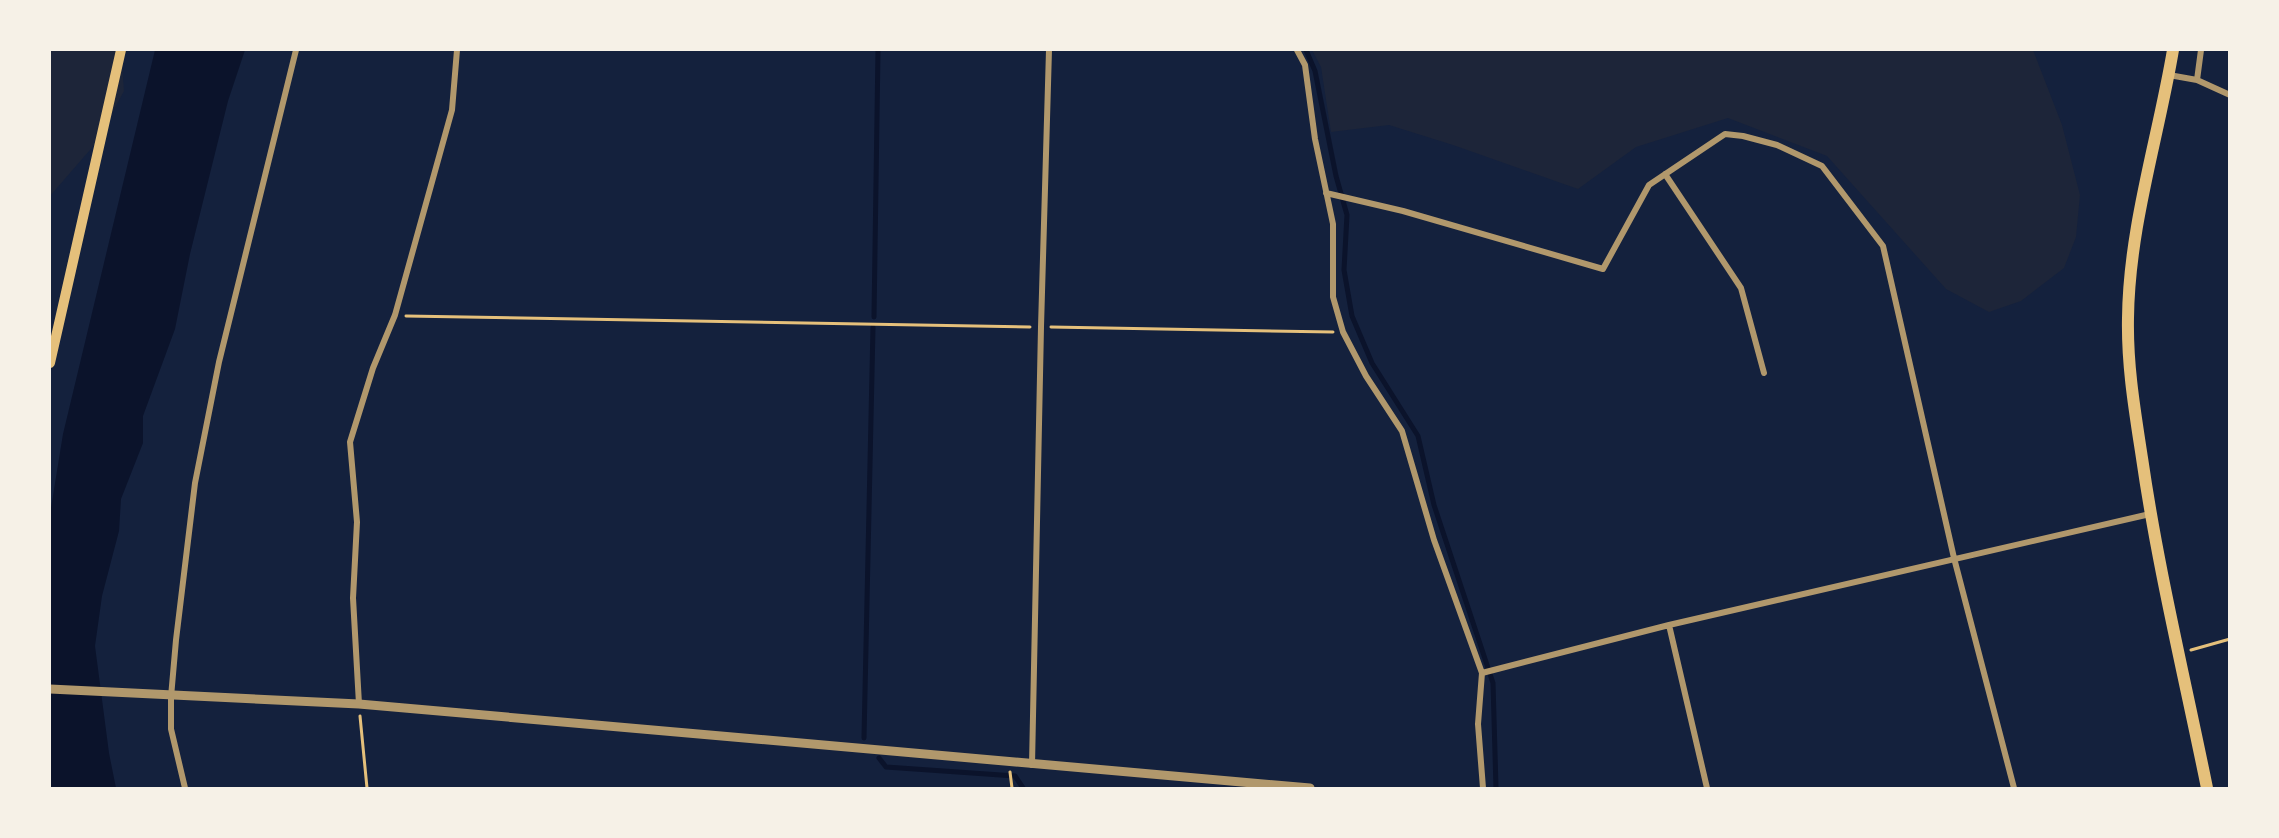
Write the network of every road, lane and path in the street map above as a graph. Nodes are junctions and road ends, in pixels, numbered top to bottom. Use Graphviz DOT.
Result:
graph roads {
  1 [pos="121,50"];
  2 [pos="296,50"];
  3 [pos="457,50"];
  4 [pos="1049,50"];
  5 [pos="1297,50"];
  6 [pos="2173,50"];
  7 [pos="2201,50"];
  8 [pos="2169,75"];
  9 [pos="2197,80"];
  10 [pos="2229,95"];
  11 [pos="1665,174"];
  12 [pos="1326,193"];
  13 [pos="395,315"];
  14 [pos="1041,327"];
  15 [pos="1343,332"];
  16 [pos="50,363"];
  17 [pos="1764,373"];
  18 [pos="2150,514"];
  19 [pos="1954,558"];
  20 [pos="1669,626"];
  21 [pos="2229,639"];
  22 [pos="2180,654"];
  23 [pos="1482,673"];
  24 [pos="50,689"];
  25 [pos="171,697"];
  26 [pos="359,704"];
  27 [pos="1032,765"];
  28 [pos="1011,782"];
  29 [pos="185,789"];
  30 [pos="368,789"];
  31 [pos="1011,789"];
  32 [pos="1310,789"];
  33 [pos="1483,789"];
  34 [pos="1707,789"];
  35 [pos="2014,789"];
  36 [pos="2207,789"];
  1 -- 16 [label="main road"];
  2 -- 25 [label="street"];
  3 -- 13 [label="street"];
  4 -- 14 [label="street"];
  5 -- 12 [label="street"];
  6 -- 8 [label="highway"];
  7 -- 9 [label="street"];
  8 -- 9 [label="street"];
  8 -- 18 [label="highway"];
  9 -- 10 [label="street"];
  11 -- 12 [label="street"];
  11 -- 17 [label="street"];
  11 -- 19 [label="street"];
  12 -- 15 [label="street"];
  13 -- 14 [label="path"];
  13 -- 26 [label="street"];
  14 -- 15 [label="path"];
  14 -- 27 [label="street"];
  15 -- 23 [label="street"];
  18 -- 19 [label="street"];
  18 -- 22 [label="highway"];
  19 -- 20 [label="street"];
  19 -- 35 [label="street"];
  20 -- 23 [label="street"];
  20 -- 34 [label="street"];
  21 -- 22 [label="path"];
  22 -- 36 [label="highway"];
  23 -- 33 [label="street"];
  24 -- 25 [label="street"];
  25 -- 26 [label="street"];
  25 -- 29 [label="street"];
  26 -- 27 [label="street"];
  26 -- 30 [label="path"];
  27 -- 32 [label="street"];
  28 -- 31 [label="path"];
}
